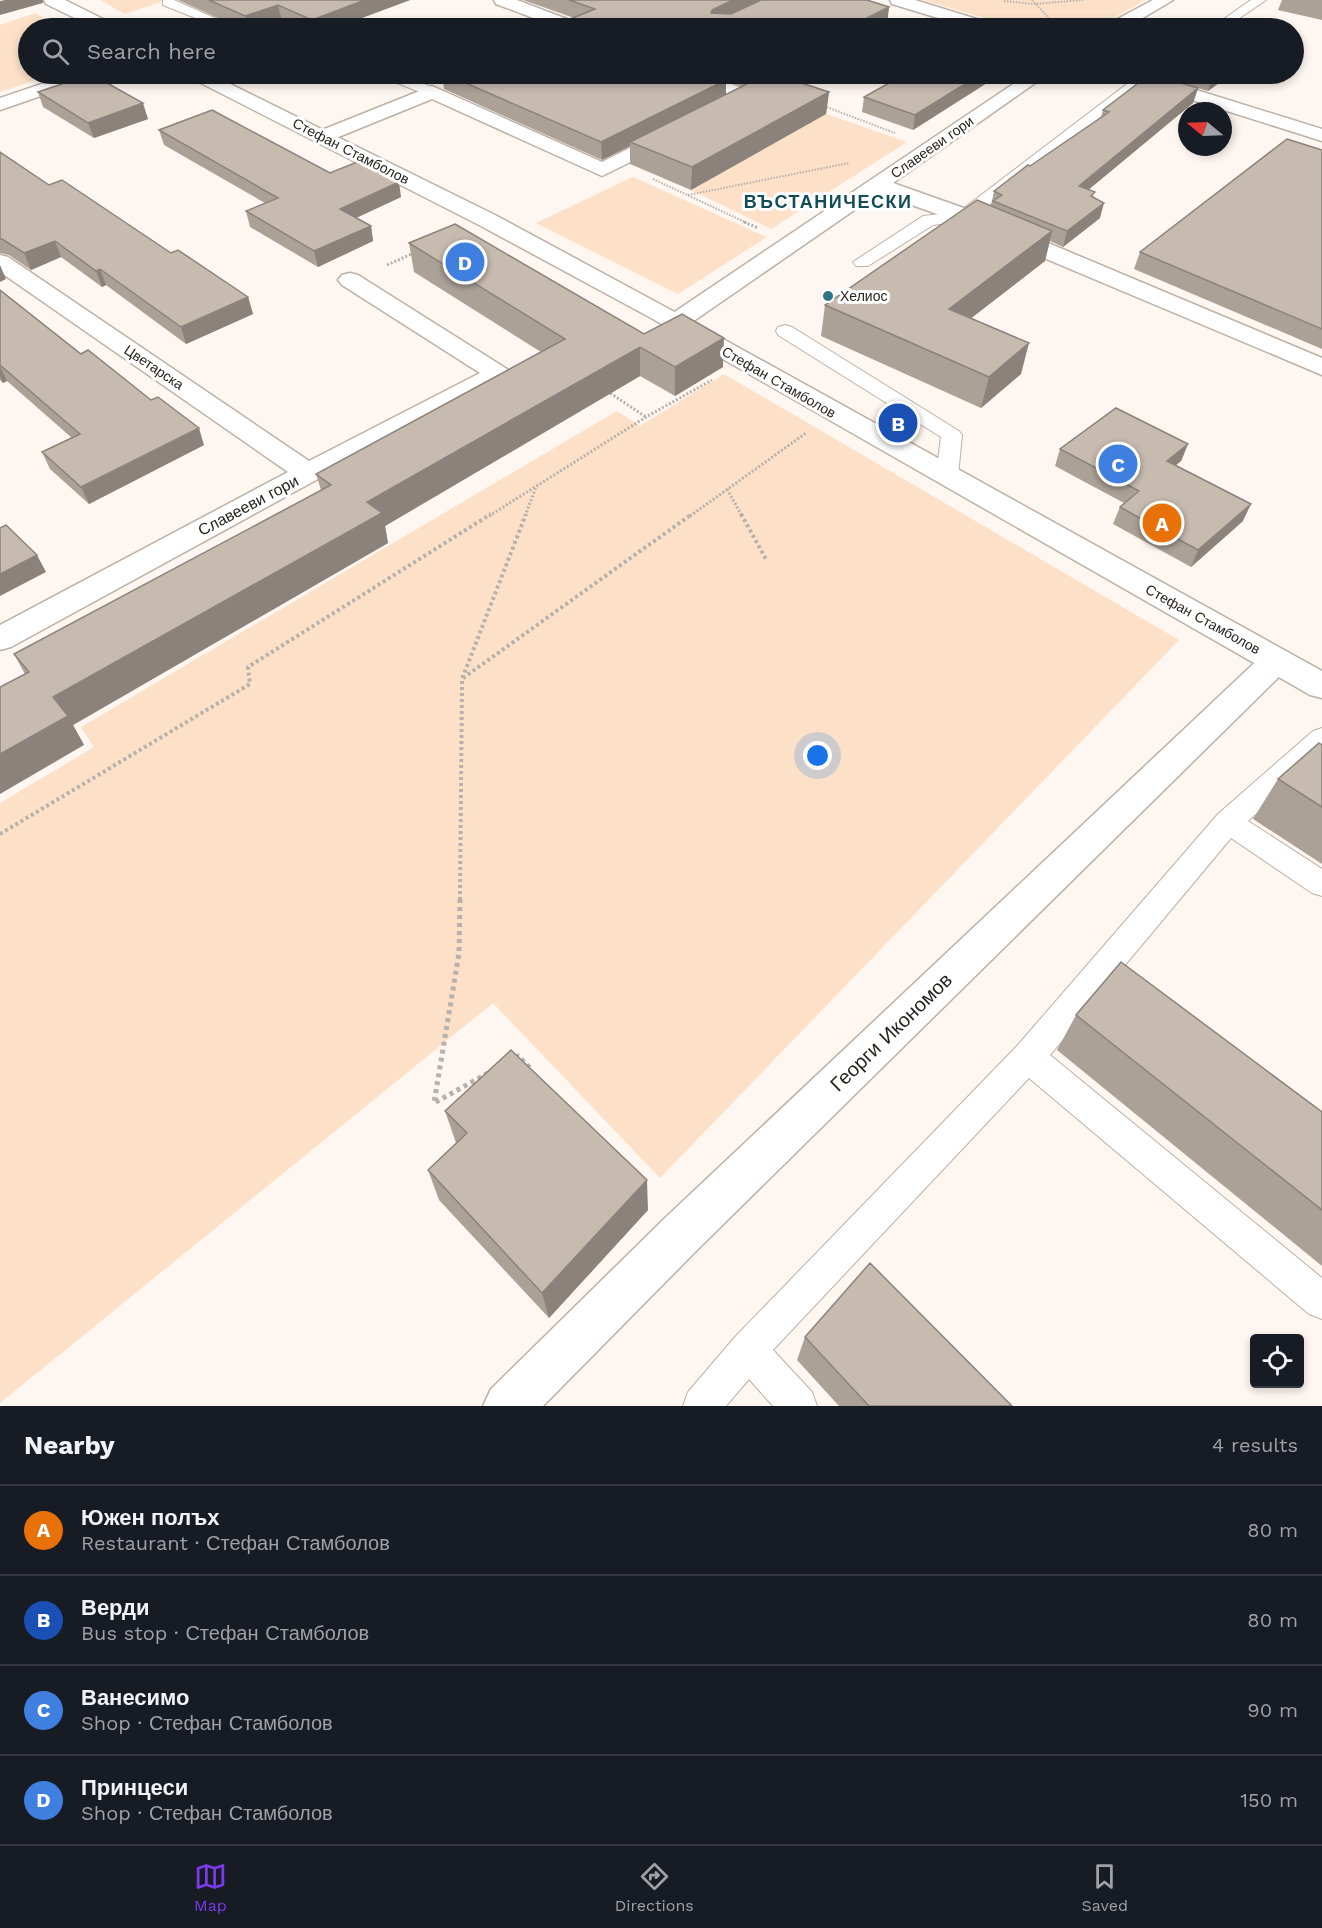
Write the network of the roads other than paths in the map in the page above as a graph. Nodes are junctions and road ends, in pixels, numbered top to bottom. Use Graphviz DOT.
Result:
graph roads {
  1 [pos="52,0"];
  2 [pos="506,0"];
  3 [pos="898,0"];
  4 [pos="1165,0"];
  5 [pos="1260,0"];
  6 [pos="168,2"];
  7 [pos="87,18"];
  8 [pos="206,18"];
  9 [pos="550,18"];
  10 [pos="955,18"];
  11 [pos="1132,18"];
  12 [pos="1232,18"];
  13 [pos="58,84"];
  14 [pos="217,84"];
  15 [pos="412,84"];
  16 [pos="723,84"];
  17 [pos="1025,84"];
  18 [pos="1128,84"];
  19 [pos="1166,84"];
  20 [pos="432,92"];
  21 [pos="0,104"];
  22 [pos="726,106"];
  23 [pos="686,126"];
  24 [pos="1322,135"];
  25 [pos="324,136"];
  26 [pos="877,185"];
  27 [pos="964,216"];
  28 [pos="0,262"];
  29 [pos="862,262"];
  30 [pos="350,280"];
  31 [pos="676,322"];
  32 [pos="785,331"];
  33 [pos="1322,367"];
  34 [pos="308,473"];
  35 [pos="947,476"];
  36 [pos="0,639"];
  37 [pos="1277,660"];
  38 [pos="1322,686"];
  39 [pos="1322,738"];
  40 [pos="1228,822"];
  41 [pos="1322,884"];
  42 [pos="1028,1057"];
  43 [pos="1322,1301"];
  44 [pos="748,1350"];
  45 [pos="508,1406"];
  46 [pos="702,1406"];
  47 [pos="798,1406"];
  1 -- 7 [label="street"];
  2 -- 9 [label="street"];
  3 -- 10 [label="street"];
  4 -- 11 [label="street"];
  5 -- 12 [label="lane"];
  6 -- 8 [label="lane"];
  13 -- 21 [label="street"];
  14 -- 25 [label="street, Стефан Стамболов"];
  15 -- 20 [label="lane"];
  16 -- 22 [label="street"];
  17 -- 26 [label="street, Славееви гори"];
  18 -- 27 [label="lane"];
  19 -- 24 [label="street"];
  20 -- 23 [label="street"];
  20 -- 25 [label="street"];
  25 -- 31 [label="street, Стефан Стамболов"];
  26 -- 27 [label="street"];
  26 -- 31 [label="street, Славееви гори"];
  27 -- 29 [label="lane"];
  27 -- 33 [label="street"];
  28 -- 34 [label="street, Цветарска"];
  30 -- 34 [label="street, Славееви гори"];
  31 -- 35 [label="street, Стефан Стамболов"];
  32 -- 35 [label="lane"];
  34 -- 36 [label="street, Славееви гори"];
  35 -- 37 [label="street, Стефан Стамболов"];
  37 -- 38 [label="street, Стефан Стамболов"];
  37 -- 45 [label="street, Георги Икономов"];
  39 -- 40 [label="lane"];
  40 -- 41 [label="lane"];
  40 -- 42 [label="lane"];
  42 -- 43 [label="lane"];
  42 -- 44 [label="lane"];
  44 -- 46 [label="lane"];
  44 -- 47 [label="lane"];
}
